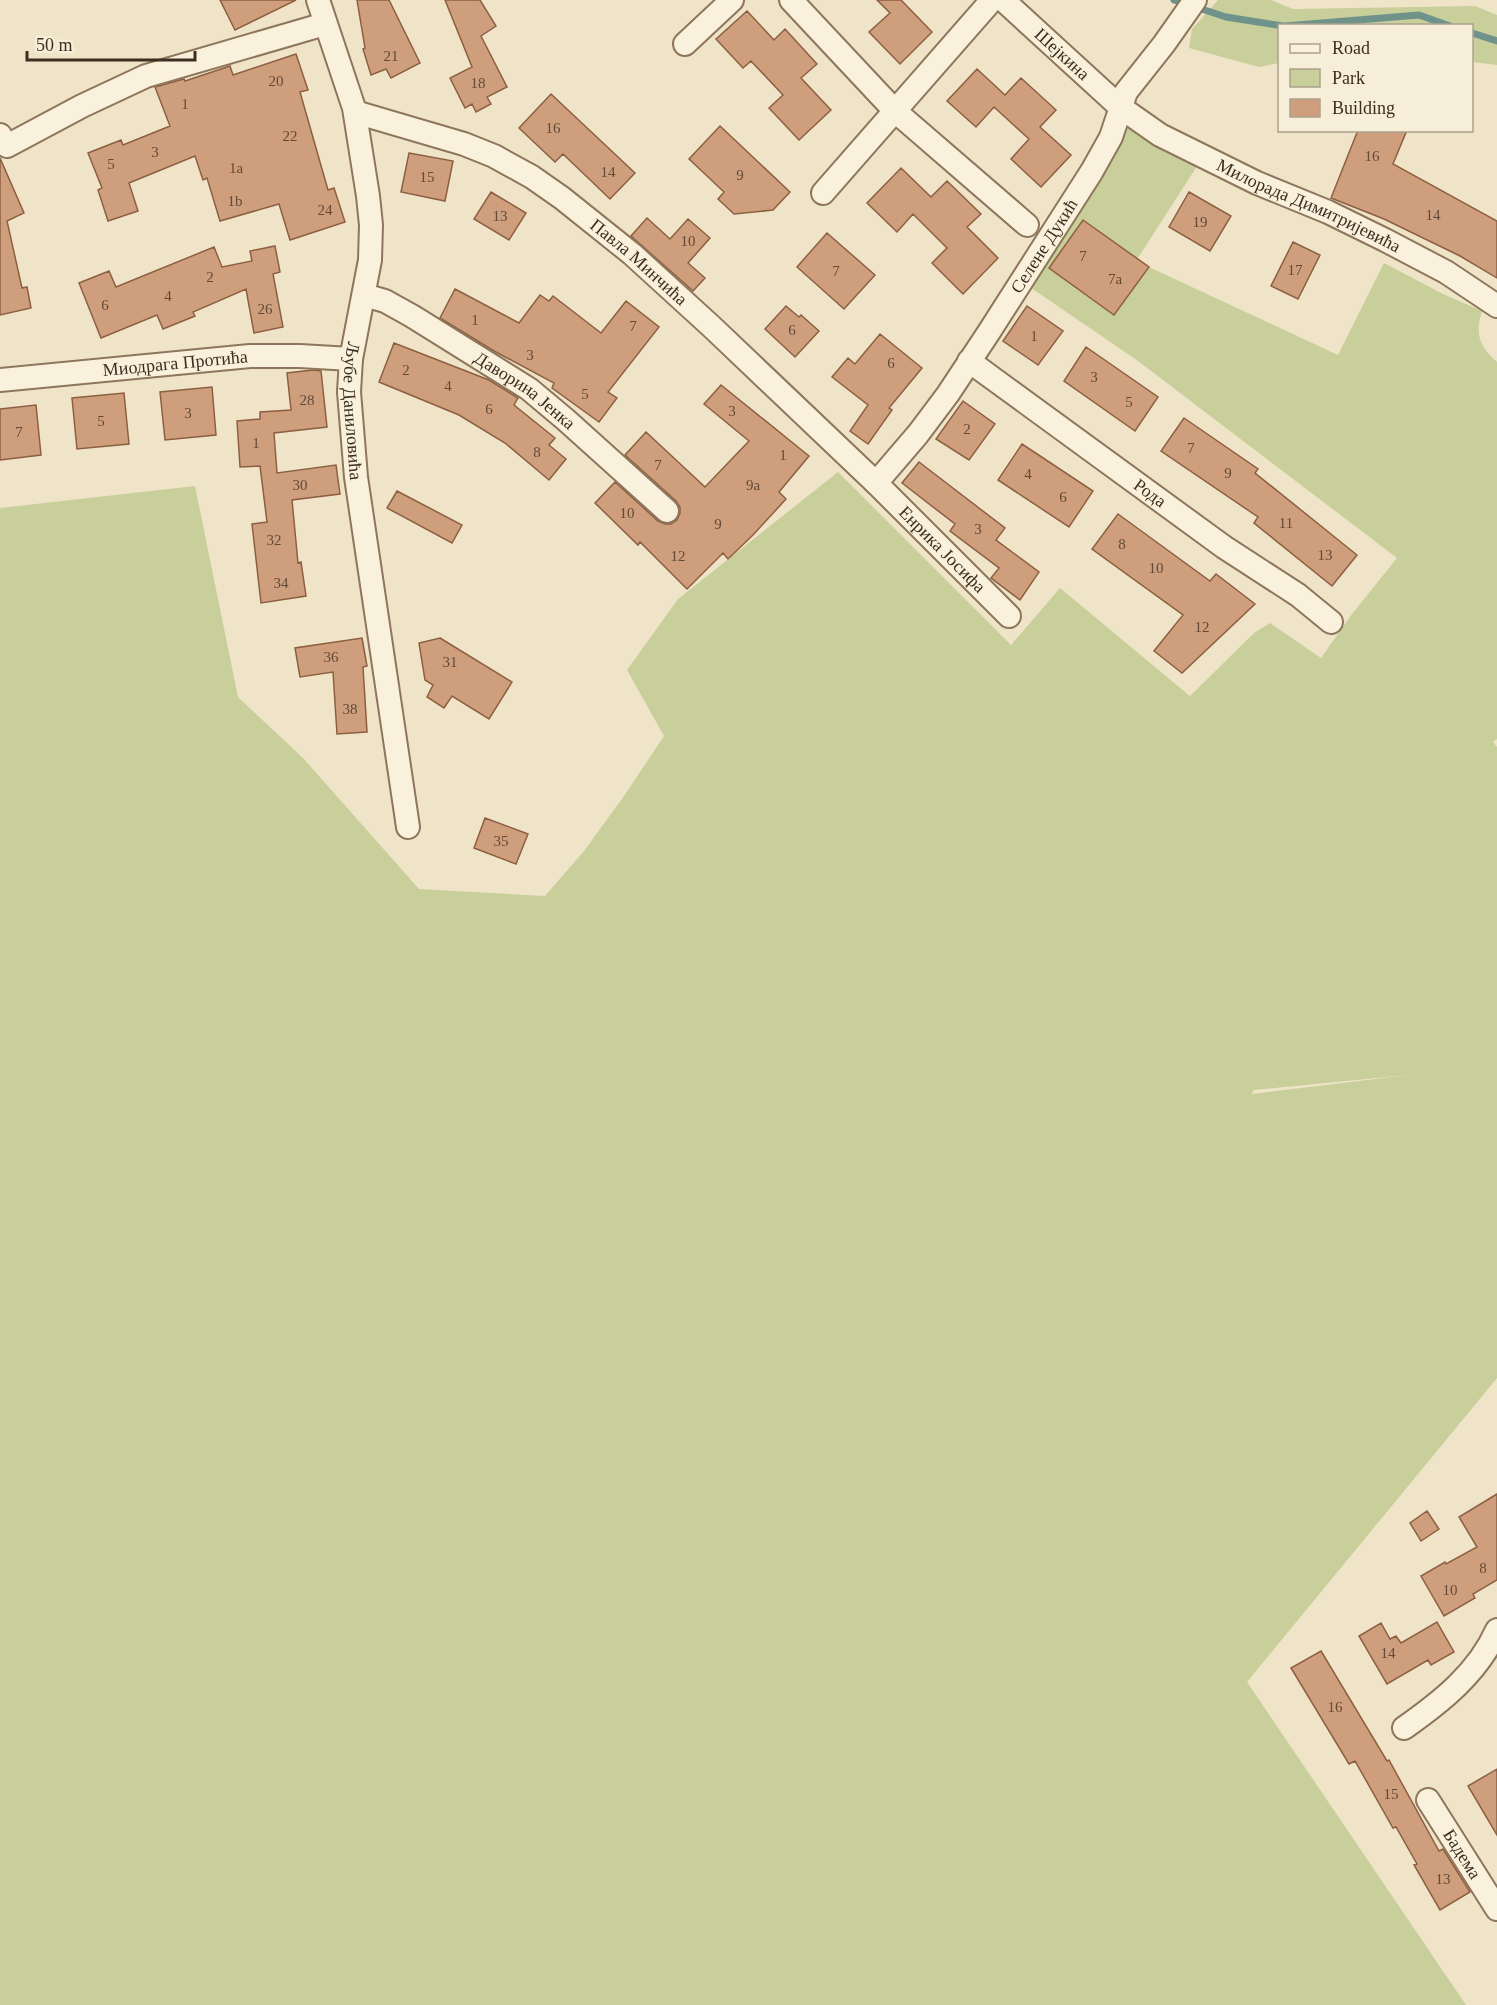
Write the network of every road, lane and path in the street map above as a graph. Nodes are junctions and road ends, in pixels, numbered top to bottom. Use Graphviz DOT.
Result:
graph roads {
  1 [pos="318,0"];
  2 [pos="732,0"];
  3 [pos="791,0"];
  4 [pos="993,0"];
  5 [pos="1003,0"];
  6 [pos="1195,0"];
  7 [pos="325,24"];
  8 [pos="685,44"];
  9 [pos="1120,107"];
  10 [pos="895,111"];
  11 [pos="355,112"];
  12 [pos="0,135"];
  13 [pos="823,193"];
  14 [pos="1027,225"];
  15 [pos="364,295"];
  16 [pos="1497,306"];
  17 [pos="351,358"];
  18 [pos="969,361"];
  19 [pos="0,380"];
  20 [pos="876,483"];
  21 [pos="667,511"];
  22 [pos="1009,616"];
  23 [pos="1331,622"];
  24 [pos="408,827"];
  25 [pos="1497,1630"];
  26 [pos="1404,1728"];
  27 [pos="1428,1800"];
  28 [pos="1497,1909"];
  1 -- 7 [label="street, Љубе Даниловића"];
  2 -- 8 [label="street"];
  3 -- 10 [label="street"];
  4 -- 10 [label="street"];
  5 -- 9 [label="street, Шејкина"];
  6 -- 9 [label="street, Селене Дукић"];
  7 -- 11 [label="street, Љубе Даниловића"];
  7 -- 12 [label="street"];
  9 -- 16 [label="street, Милорада Димитријевића"];
  9 -- 18 [label="street, Селене Дукић"];
  10 -- 13 [label="street"];
  10 -- 14 [label="street"];
  11 -- 15 [label="street, Љубе Даниловића"];
  11 -- 20 [label="street, Павла Минчића"];
  15 -- 17 [label="street, Љубе Даниловића"];
  15 -- 21 [label="street, Даворина Јенка"];
  17 -- 19 [label="street, Миодрага Протића"];
  17 -- 24 [label="street, Љубе Даниловића"];
  18 -- 20 [label="street, Селене Дукић"];
  18 -- 23 [label="street, Рода"];
  20 -- 22 [label="street, Енрика Јосифа"];
  25 -- 26 [label="street"];
  27 -- 28 [label="street, Бадема"];
}
